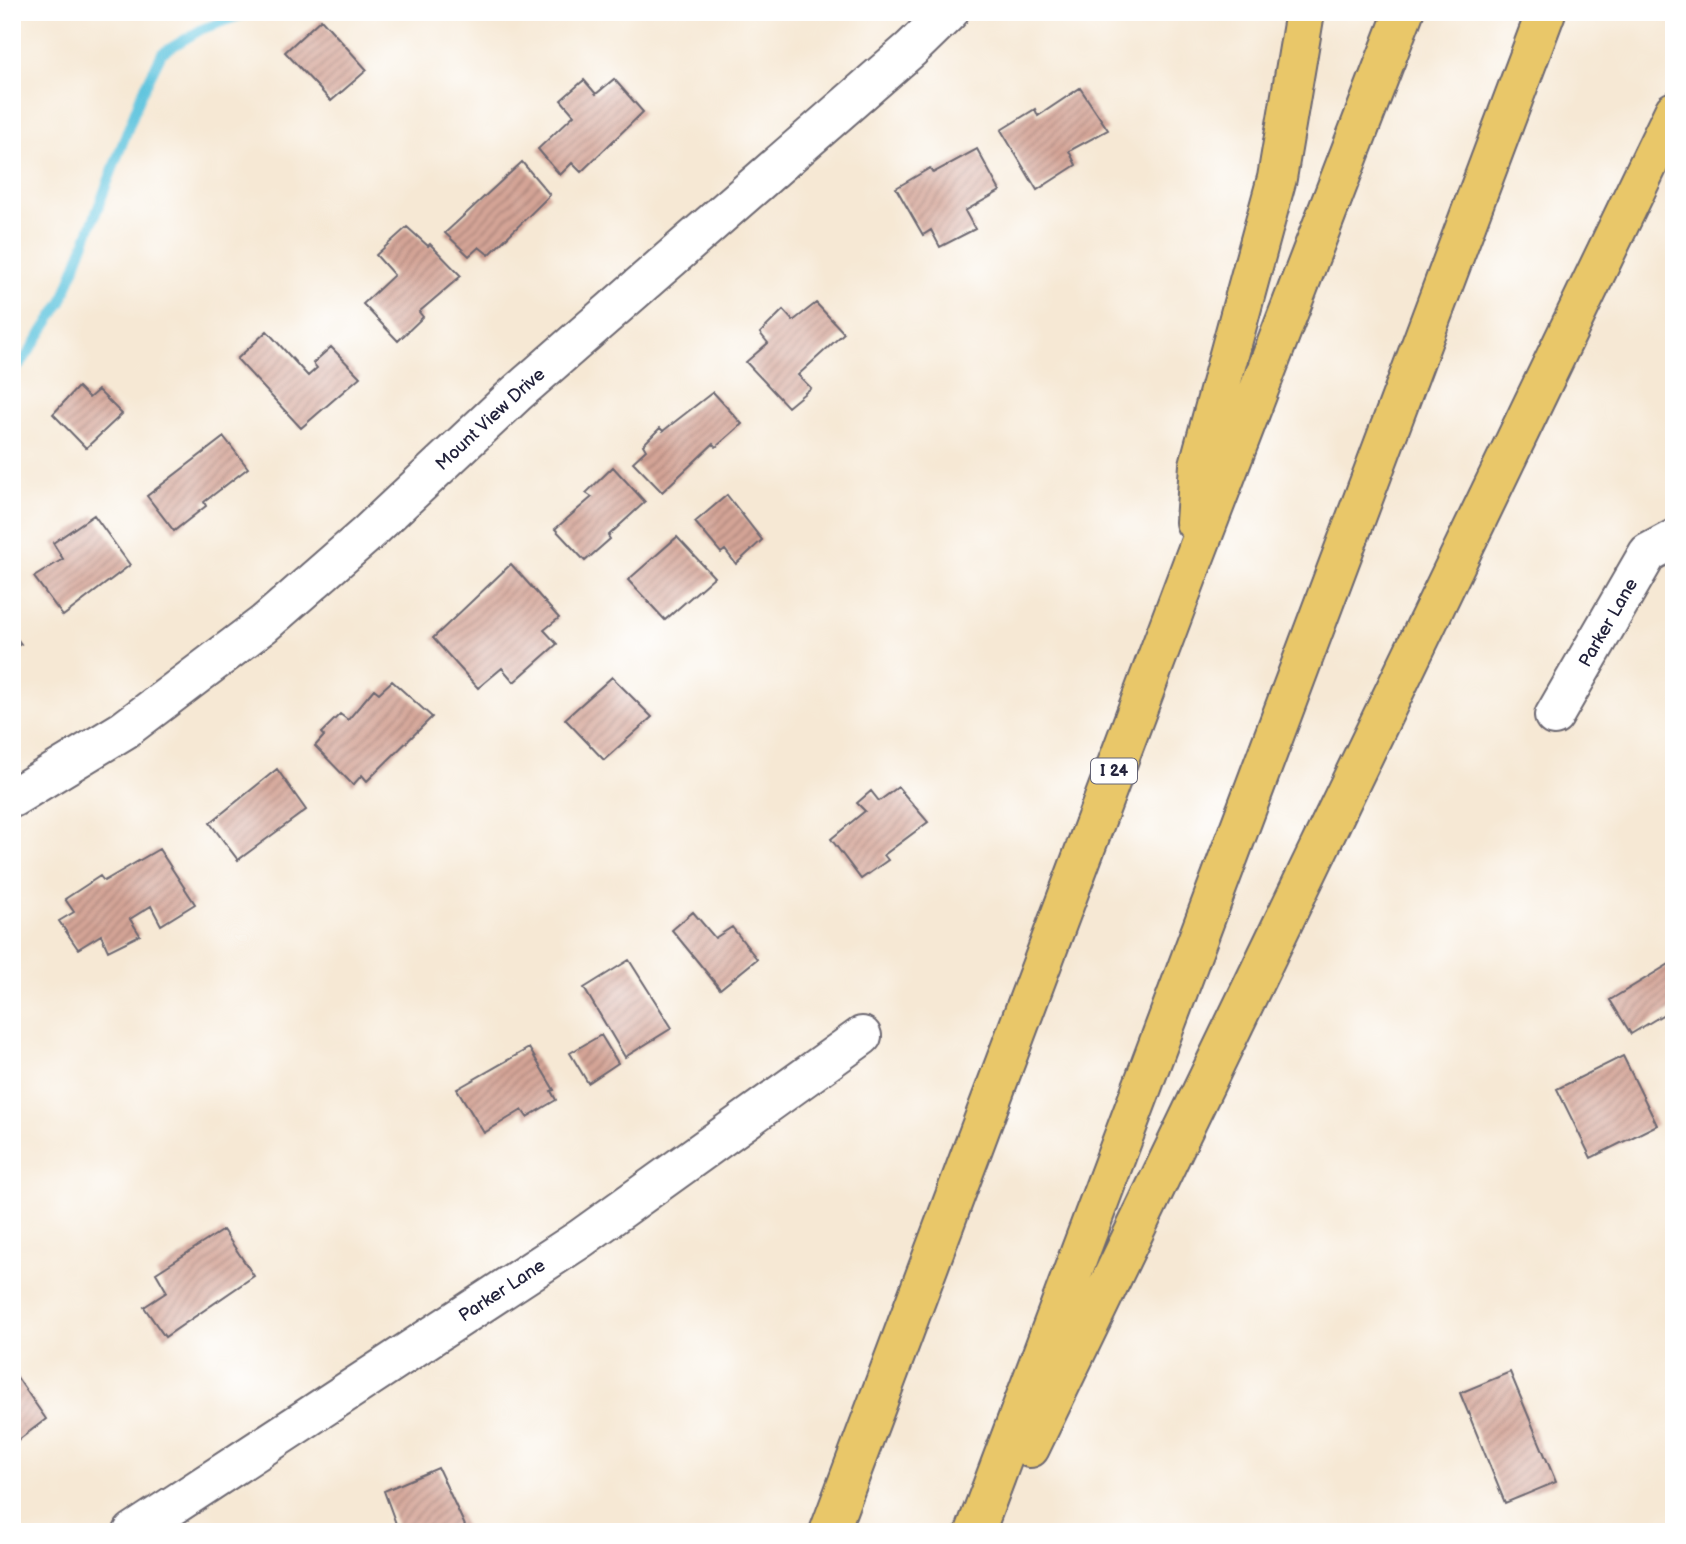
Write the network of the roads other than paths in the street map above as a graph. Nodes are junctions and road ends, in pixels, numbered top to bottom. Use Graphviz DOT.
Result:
graph roads {
  1 [pos="949,12"];
  2 [pos="1305,12"];
  3 [pos="1404,12"];
  4 [pos="1546,12"];
  5 [pos="1674,111"];
  6 [pos="1674,539"];
  7 [pos="1192,564"];
  8 [pos="1554,716"];
  9 [pos="12,798"];
  10 [pos="862,1036"];
  11 [pos="133,1532"];
  12 [pos="829,1532"];
  13 [pos="975,1532"];
  14 [pos="990,1532"];
  1 -- 9 [label="street, Mount View Drive"];
  2 -- 7 [label="highway"];
  3 -- 7 [label="highway, I 24"];
  4 -- 13 [label="highway"];
  5 -- 14 [label="highway"];
  6 -- 8 [label="street, Parker Lane"];
  7 -- 12 [label="highway, I 24"];
  10 -- 11 [label="street, Parker Lane"];
}
